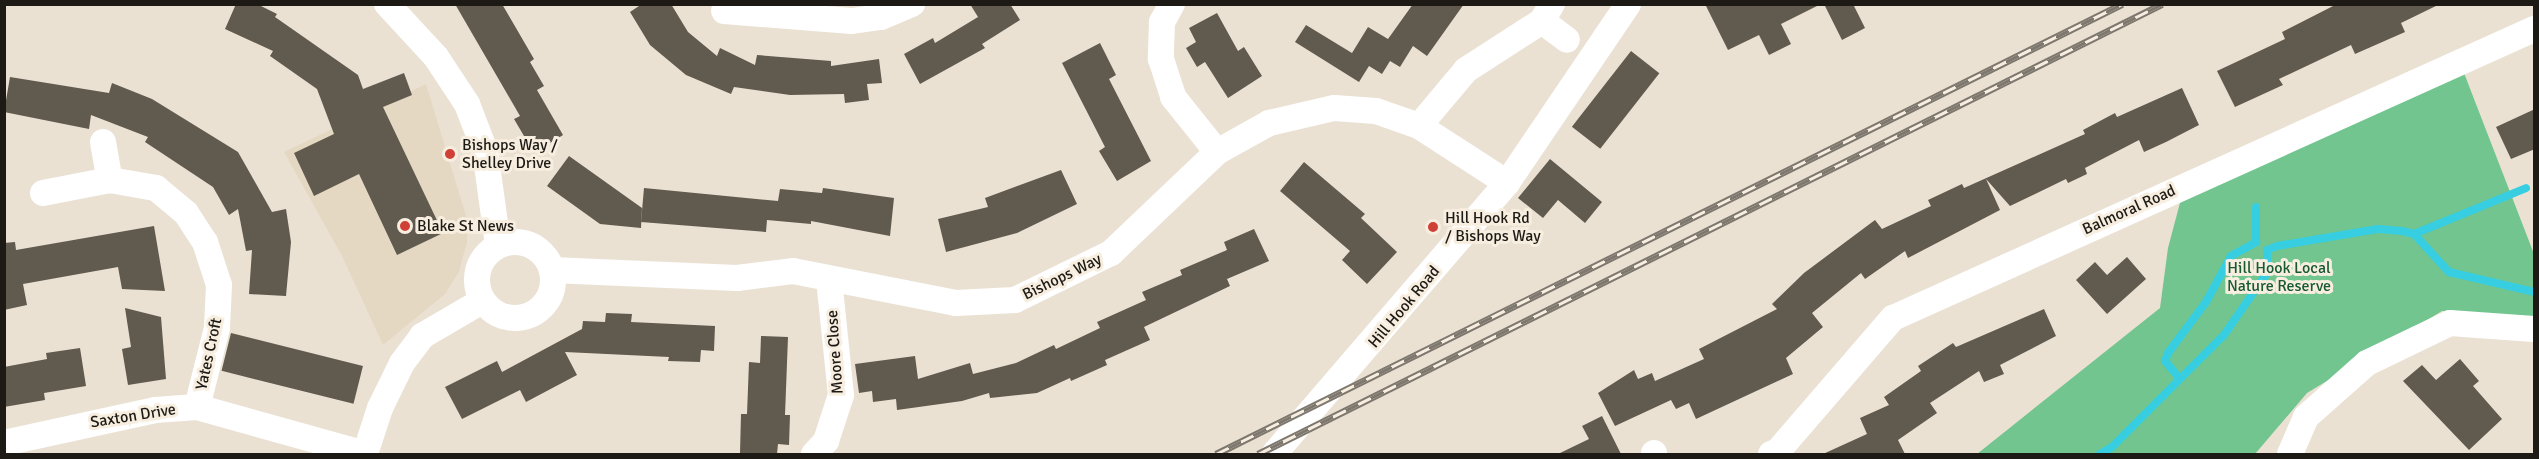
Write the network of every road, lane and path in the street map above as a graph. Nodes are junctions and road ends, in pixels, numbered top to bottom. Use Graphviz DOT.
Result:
graph roads {
  1 [pos="387,4"];
  2 [pos="912,4"];
  3 [pos="1172,4"];
  4 [pos="1628,4"];
  5 [pos="784,9"];
  6 [pos="724,10"];
  7 [pos="1547,13"];
  8 [pos="2535,29"];
  9 [pos="1566,40"];
  10 [pos="1419,126"];
  11 [pos="103,142"];
  12 [pos="1217,152"];
  13 [pos="110,180"];
  14 [pos="1507,183"];
  15 [pos="43,193"];
  16 [pos="498,246"];
  17 [pos="552,270"];
  18 [pos="829,279"];
  19 [pos="482,301"];
  20 [pos="2535,329"];
  21 [pos="197,407"];
  22 [pos="4,443"];
  23 [pos="365,454"];
  24 [pos="814,454"];
  25 [pos="1274,454"];
  26 [pos="1771,454"];
  27 [pos="2290,454"];
  1 -- 16 [label="street"];
  2 -- 5 [label="street"];
  3 -- 12 [label="street"];
  4 -- 14 [label="street, Hill Hook Road"];
  5 -- 6 [label="street"];
  7 -- 9 [label="street"];
  7 -- 10 [label="street"];
  8 -- 26 [label="street, Balmoral Road"];
  10 -- 12 [label="street, Bishops Way"];
  10 -- 14 [label="street, Bishops Way"];
  11 -- 13 [label="street"];
  12 -- 18 [label="street, Bishops Way"];
  13 -- 15 [label="street, Yates Croft"];
  13 -- 21 [label="street, Yates Croft"];
  14 -- 25 [label="street, Hill Hook Road"];
  16 -- 17 [label="street"];
  16 -- 19 [label="street"];
  17 -- 18 [label="street, Bishops Way"];
  17 -- 19 [label="street"];
  18 -- 24 [label="street, Moore Close"];
  19 -- 23 [label="street"];
  20 -- 27 [label="street"];
  21 -- 22 [label="street, Saxton Drive"];
  21 -- 23 [label="street, Saxton Drive"];
}
